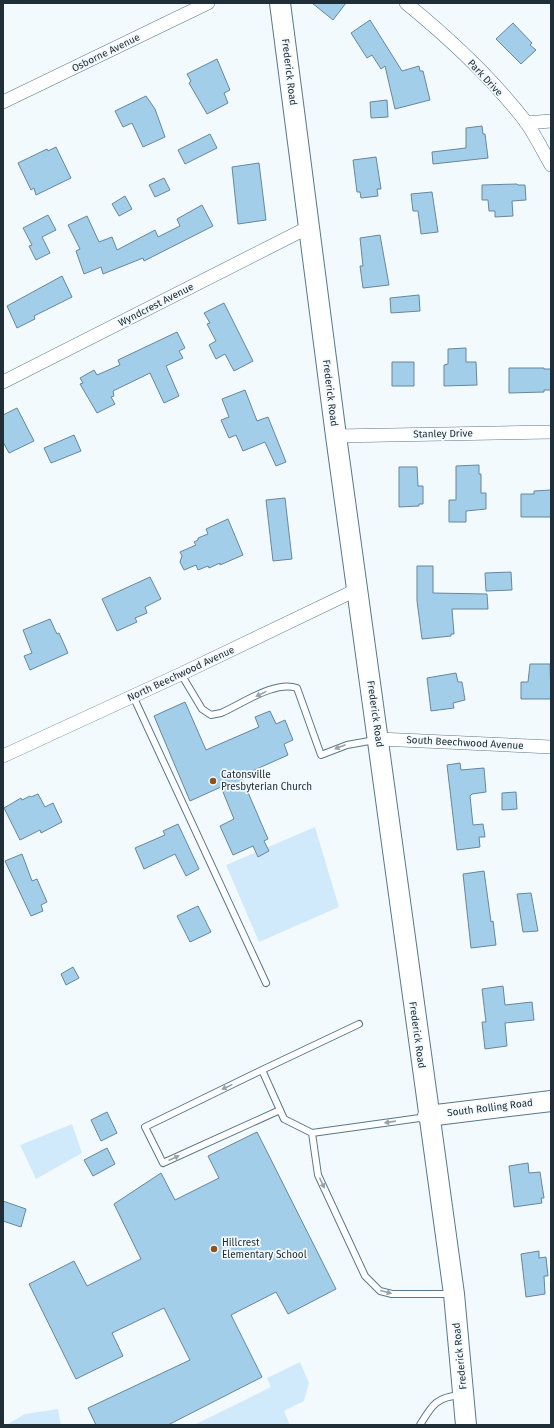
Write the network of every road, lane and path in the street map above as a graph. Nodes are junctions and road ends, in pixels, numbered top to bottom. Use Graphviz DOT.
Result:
graph roads {
  1 [pos="208,3"];
  2 [pos="280,3"];
  3 [pos="406,3"];
  4 [pos="3,102"];
  5 [pos="551,121"];
  6 [pos="526,123"];
  7 [pos="551,165"];
  8 [pos="309,227"];
  9 [pos="3,382"];
  10 [pos="551,432"];
  11 [pos="336,436"];
  12 [pos="358,589"];
  13 [pos="181,674"];
  14 [pos="133,696"];
  15 [pos="378,739"];
  16 [pos="551,747"];
  17 [pos="3,756"];
  18 [pos="266,983"];
  19 [pos="360,1024"];
  20 [pos="262,1070"];
  21 [pos="551,1101"];
  22 [pos="280,1110"];
  23 [pos="428,1116"];
  24 [pos="312,1133"];
  25 [pos="454,1294"];
  26 [pos="464,1394"];
  27 [pos="420,1425"];
  28 [pos="466,1425"];
  1 -- 4 [label="street, Osborne Avenue"];
  2 -- 8 [label="main road, Frederick Road"];
  3 -- 6 [label="street, Park Drive"];
  5 -- 6 [label="street"];
  6 -- 7 [label="street, Park Drive"];
  8 -- 9 [label="street, Wyndcrest Avenue"];
  8 -- 11 [label="main road, Frederick Road"];
  10 -- 11 [label="street, Stanley Drive"];
  11 -- 12 [label="main road, Frederick Road"];
  12 -- 13 [label="street, North Beechwood Avenue"];
  12 -- 15 [label="main road, Frederick Road"];
  13 -- 14 [label="street, North Beechwood Avenue"];
  15 -- 13 [label="lane, one-way"];
  14 -- 17 [label="street, North Beechwood Avenue"];
  14 -- 18 [label="lane"];
  15 -- 16 [label="street, South Beechwood Avenue"];
  15 -- 23 [label="main road, Frederick Road"];
  19 -- 20 [label="lane"];
  20 -- 22 [label="lane"];
  20 -- 22 [label="lane, one-way"];
  21 -- 23 [label="main road, South Rolling Road"];
  22 -- 24 [label="lane"];
  23 -- 24 [label="lane, one-way"];
  23 -- 25 [label="main road, Frederick Road"];
  24 -- 25 [label="lane, one-way"];
  25 -- 26 [label="main road, Frederick Road"];
  26 -- 27 [label="lane"];
  26 -- 28 [label="main road, Frederick Road"];
}
